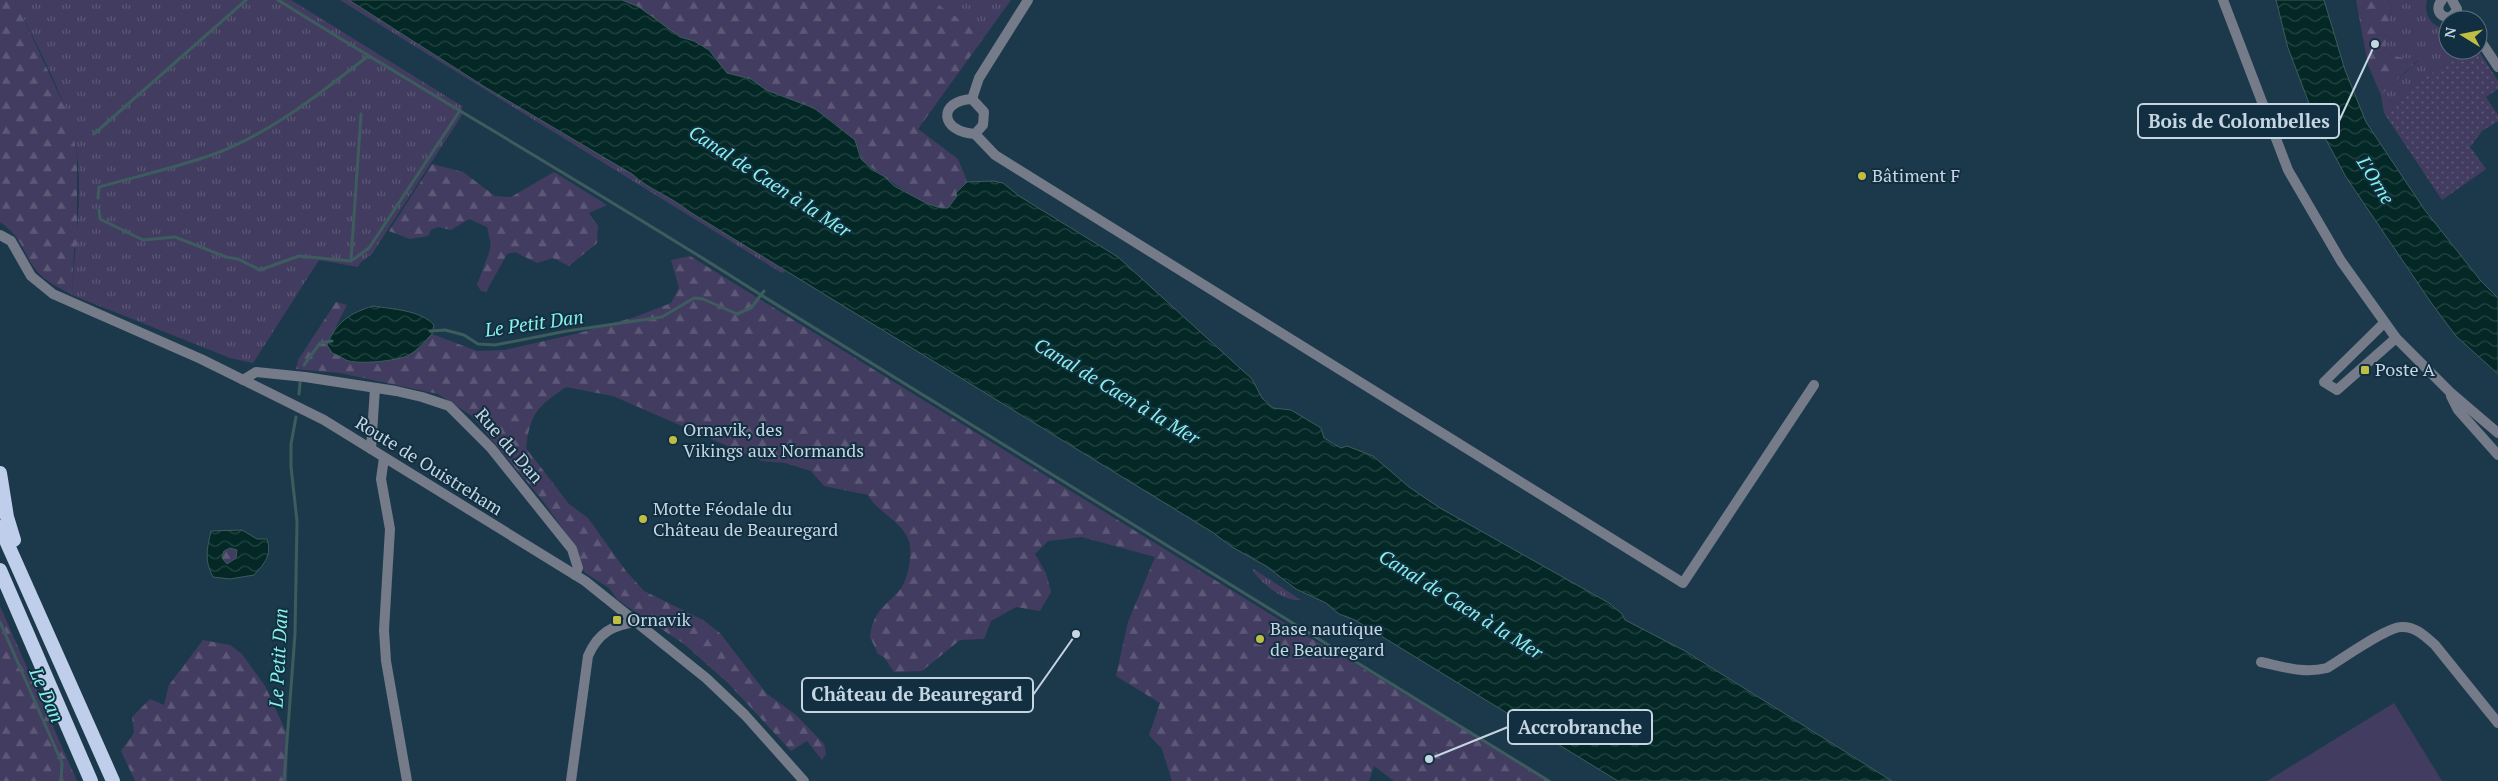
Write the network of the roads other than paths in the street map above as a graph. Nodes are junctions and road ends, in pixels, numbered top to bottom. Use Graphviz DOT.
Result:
graph roads {
  1 [pos="1028,0"];
  2 [pos="2223,0"];
  3 [pos="2488,52"];
  4 [pos="2498,67"];
  5 [pos="972,99"];
  6 [pos="975,134"];
  7 [pos="1,237"];
  8 [pos="2384,324"];
  9 [pos="2396,338"];
  10 [pos="243,380"];
  11 [pos="1814,385"];
  12 [pos="375,388"];
  13 [pos="2450,392"];
  14 [pos="2498,433"];
  15 [pos="371,450"];
  16 [pos="2498,454"];
  17 [pos="384,458"];
  18 [pos="0,473"];
  19 [pos="0,527"];
  20 [pos="0,570"];
  21 [pos="575,575"];
  22 [pos="24,580"];
  23 [pos="637,622"];
  24 [pos="2262,662"];
  25 [pos="2498,723"];
  26 [pos="92,781"];
  27 [pos="113,781"];
  28 [pos="407,781"];
  29 [pos="571,781"];
  30 [pos="804,781"];
  1 -- 5 [label="street"];
  2 -- 8 [label="street"];
  3 -- 4 [label="street"];
  5 -- 6 [label="street"];
  5 -- 6 [label="street"];
  6 -- 11 [label="street"];
  7 -- 10 [label="street, Route de Ouistreham"];
  8 -- 9 [label="street"];
  8 -- 9 [label="street"];
  9 -- 13 [label="street"];
  10 -- 12 [label="street, Rue du Dan"];
  10 -- 15 [label="street, Route de Ouistreham"];
  12 -- 15 [label="street"];
  12 -- 21 [label="street, Rue du Dan"];
  13 -- 14 [label="street"];
  13 -- 16 [label="street"];
  15 -- 17 [label="street, Route de Ouistreham"];
  17 -- 21 [label="street, Route de Ouistreham"];
  17 -- 28 [label="street"];
  18 -- 22 [label="highway"];
  19 -- 22 [label="highway"];
  20 -- 26 [label="highway"];
  21 -- 23 [label="street, Route de Ouistreham"];
  22 -- 27 [label="highway"];
  23 -- 29 [label="street"];
  23 -- 30 [label="street, Route de Ouistreham"];
  24 -- 25 [label="street"];
}
